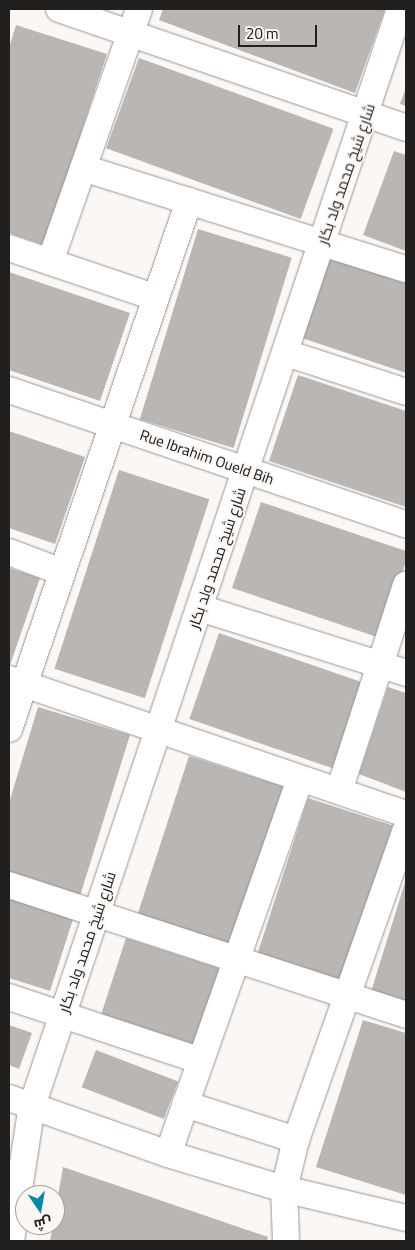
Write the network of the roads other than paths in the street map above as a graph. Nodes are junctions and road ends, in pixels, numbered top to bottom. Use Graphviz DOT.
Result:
graph roads {
  1 [pos="59,9"];
  2 [pos="139,9"];
  3 [pos="400,9"];
  4 [pos="130,34"];
  5 [pos="366,115"];
  6 [pos="406,128"];
  7 [pos="83,168"];
  8 [pos="189,201"];
  9 [pos="322,243"];
  10 [pos="9,248"];
  11 [pos="50,262"];
  12 [pos="406,269"];
  13 [pos="154,297"];
  14 [pos="286,352"];
  15 [pos="9,390"];
  16 [pos="406,392"];
  17 [pos="112,425"];
  18 [pos="246,470"];
  19 [pos="406,524"];
  20 [pos="9,552"];
  21 [pos="62,572"];
  22 [pos="406,585"];
  23 [pos="200,608"];
  24 [pos="380,665"];
  25 [pos="406,673"];
  26 [pos="16,681"];
  27 [pos="9,729"];
  28 [pos="159,730"];
  29 [pos="300,780"];
  30 [pos="339,791"];
  31 [pos="406,814"];
  32 [pos="406,830"];
  33 [pos="9,885"];
  34 [pos="97,913"];
  35 [pos="236,959"];
  36 [pos="348,996"];
  37 [pos="9,997"];
  38 [pos="63,1014"];
  39 [pos="406,1014"];
  40 [pos="200,1061"];
  41 [pos="20,1102"];
  42 [pos="186,1104"];
  43 [pos="296,1140"];
  44 [pos="168,1154"];
  45 [pos="284,1189"];
  46 [pos="406,1218"];
  47 [pos="11,1241"];
  48 [pos="286,1241"];
  1 -- 4 [label="street"];
  2 -- 4 [label="street"];
  3 -- 5 [label="street, شارع شيخ محمد ولد بكار"];
  4 -- 5 [label="street"];
  4 -- 7 [label="street"];
  5 -- 6 [label="street"];
  5 -- 9 [label="street, شارع شيخ محمد ولد بكار"];
  7 -- 8 [label="street"];
  7 -- 11 [label="street"];
  8 -- 9 [label="street"];
  8 -- 13 [label="street"];
  9 -- 12 [label="street"];
  9 -- 14 [label="street, شارع شيخ محمد ولد بكار"];
  10 -- 11 [label="street"];
  11 -- 13 [label="street"];
  13 -- 17 [label="street"];
  14 -- 16 [label="street"];
  14 -- 18 [label="street, شارع شيخ محمد ولد بكار"];
  15 -- 17 [label="street, Rue Ibrahim Oueld Bih"];
  17 -- 18 [label="street, Rue Ibrahim Oueld Bih"];
  17 -- 21 [label="street"];
  18 -- 19 [label="street, Rue Ibrahim Oueld Bih"];
  18 -- 23 [label="street, شارع شيخ محمد ولد بكار"];
  20 -- 21 [label="street"];
  21 -- 26 [label="street"];
  22 -- 24 [label="street"];
  23 -- 24 [label="street"];
  23 -- 28 [label="street, شارع شيخ محمد ولد بكار"];
  24 -- 25 [label="street"];
  24 -- 30 [label="street"];
  26 -- 27 [label="street"];
  26 -- 28 [label="street"];
  28 -- 29 [label="street"];
  28 -- 34 [label="street, شارع شيخ محمد ولد بكار"];
  29 -- 30 [label="street"];
  29 -- 35 [label="street"];
  30 -- 31 [label="street"];
  32 -- 36 [label="street"];
  33 -- 34 [label="street"];
  34 -- 35 [label="street"];
  34 -- 38 [label="street, شارع شيخ محمد ولد بكار"];
  35 -- 36 [label="street"];
  35 -- 40 [label="street"];
  36 -- 39 [label="street"];
  36 -- 43 [label="street"];
  37 -- 38 [label="street"];
  38 -- 40 [label="street"];
  38 -- 41 [label="street, شارع شيخ محمد ولد بكار"];
  40 -- 42 [label="street"];
  41 -- 44 [label="street"];
  41 -- 47 [label="street, شارع شيخ محمد ولد بكار"];
  42 -- 43 [label="street"];
  42 -- 44 [label="street"];
  43 -- 45 [label="street"];
  44 -- 45 [label="street"];
  45 -- 46 [label="street"];
  45 -- 48 [label="street"];
}
